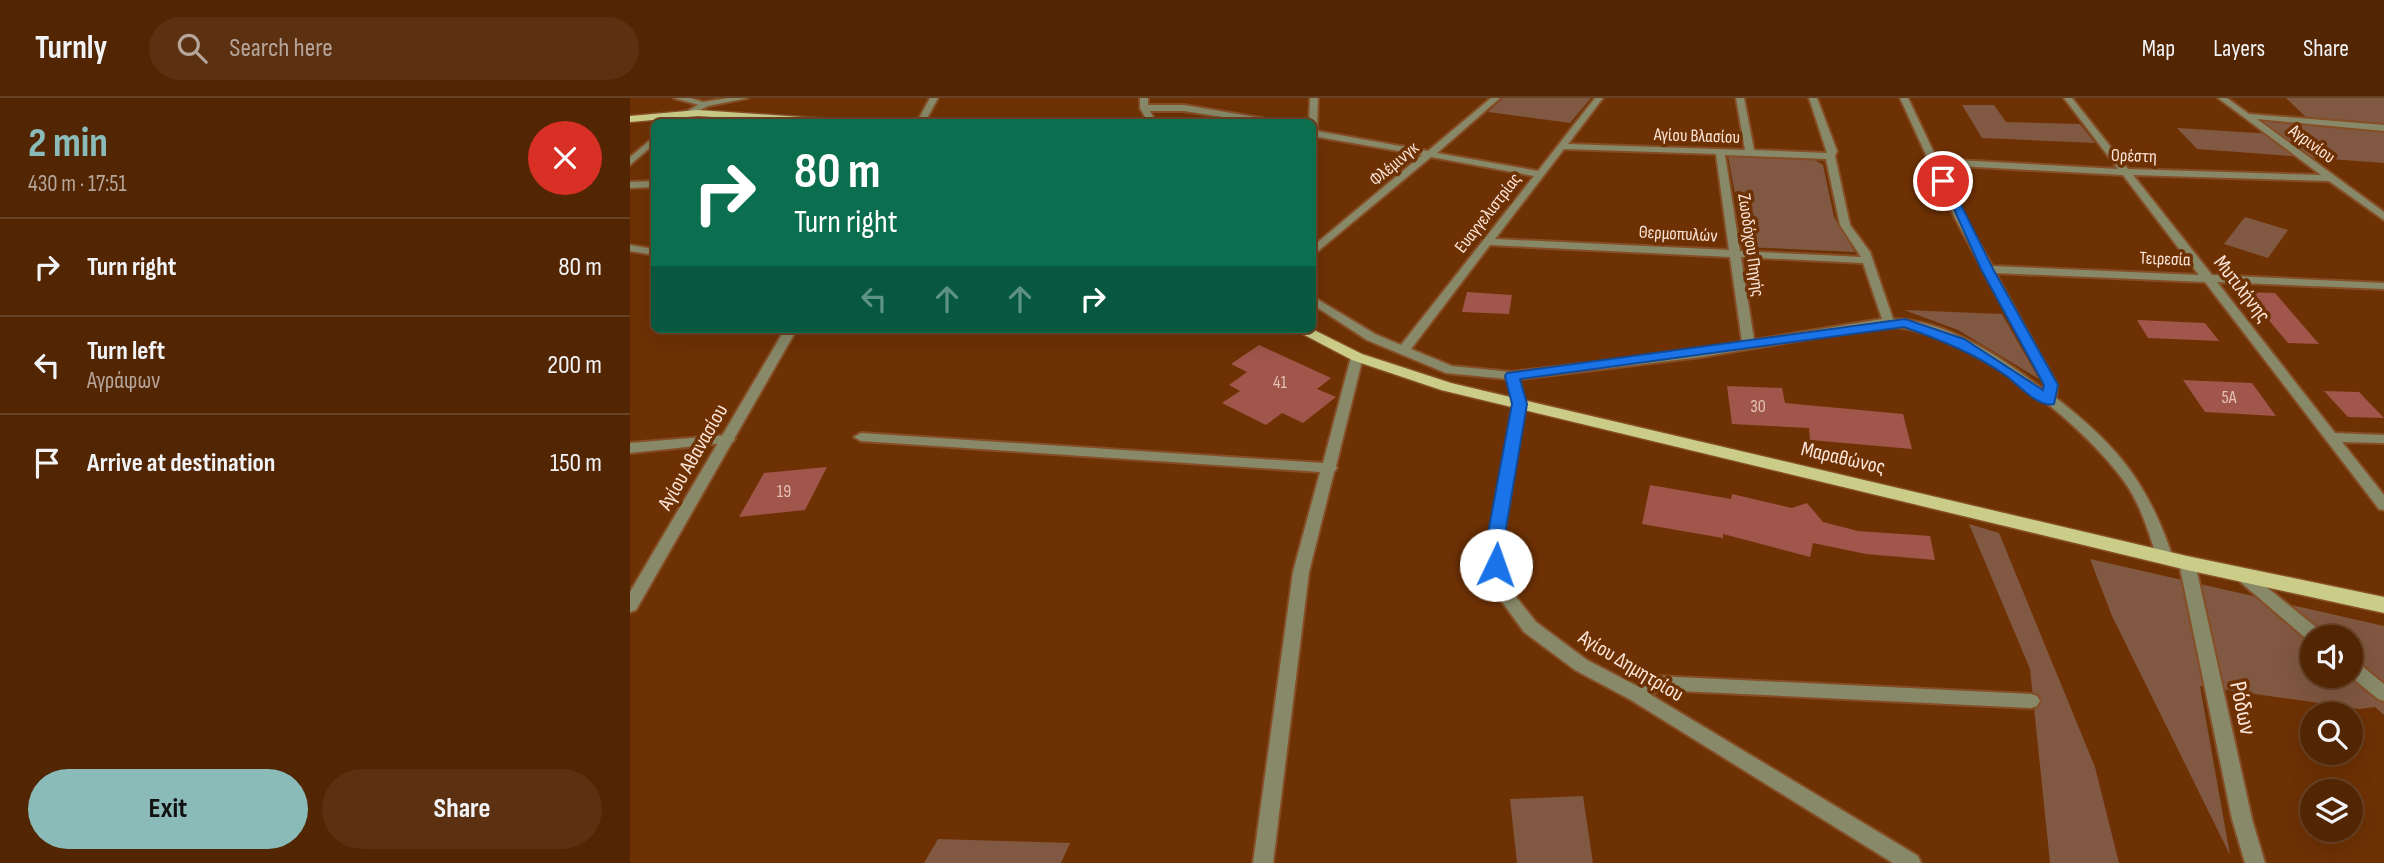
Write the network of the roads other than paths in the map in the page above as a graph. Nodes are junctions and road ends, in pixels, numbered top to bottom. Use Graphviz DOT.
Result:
graph roads {
  1 [pos="678,98"];
  2 [pos="744,98"];
  3 [pos="750,98"];
  4 [pos="934,98"];
  5 [pos="1314,98"];
  6 [pos="1496,98"];
  7 [pos="1599,98"];
  8 [pos="1740,98"];
  9 [pos="1813,98"];
  10 [pos="1904,98"];
  11 [pos="2068,98"];
  12 [pos="2214,98"];
  13 [pos="2222,98"];
  14 [pos="1144,103"];
  15 [pos="709,109"];
  16 [pos="681,116"];
  17 [pos="2246,116"];
  18 [pos="630,119"];
  19 [pos="802,119"];
  20 [pos="923,119"];
  21 [pos="1249,119"];
  22 [pos="1313,119"];
  23 [pos="2384,128"];
  24 [pos="1316,134"];
  25 [pos="651,142"];
  26 [pos="1562,146"];
  27 [pos="1720,152"];
  28 [pos="1750,153"];
  29 [pos="1430,155"];
  30 [pos="1830,156"];
  31 [pos="630,162"];
  32 [pos="1935,162"];
  33 [pos="2123,172"];
  34 [pos="1541,174"];
  35 [pos="2332,178"];
  36 [pos="651,184"];
  37 [pos="630,185"];
  38 [pos="2384,217"];
  39 [pos="1487,243"];
  40 [pos="630,248"];
  41 [pos="1316,250"];
  42 [pos="651,252"];
  43 [pos="1735,254"];
  44 [pos="1867,260"];
  45 [pos="1987,269"];
  46 [pos="2209,278"];
  47 [pos="2384,286"];
  48 [pos="1316,302"];
  49 [pos="1889,323"];
  50 [pos="789,333"];
  51 [pos="1308,333"];
  52 [pos="1748,343"];
  53 [pos="1404,350"];
  54 [pos="1357,357"];
  55 [pos="1512,376"];
  56 [pos="2049,401"];
  57 [pos="1519,404"];
  58 [pos="861,437"];
  59 [pos="2333,437"];
  60 [pos="728,439"];
  61 [pos="2384,439"];
  62 [pos="630,447"];
  63 [pos="1330,468"];
  64 [pos="2384,505"];
  65 [pos="2165,558"];
  66 [pos="2187,563"];
  67 [pos="2243,576"];
  68 [pos="2384,605"];
  69 [pos="630,606"];
  70 [pos="2302,625"];
  71 [pos="2363,677"];
  72 [pos="2384,694"];
  73 [pos="1637,695"];
  74 [pos="2031,701"];
  75 [pos="1263,863"];
  76 [pos="1911,863"];
  77 [pos="2255,863"];
  1 -- 15 [label="street"];
  1 -- 16 [label="street"];
  2 -- 15 [label="street"];
  3 -- 15 [label="street"];
  4 -- 20 [label="street"];
  5 -- 22 [label="street"];
  6 -- 29 [label="street, Φλέμινγκ"];
  7 -- 26 [label="street, Ευαγγελιστρίας"];
  8 -- 28 [label="street"];
  9 -- 30 [label="street"];
  10 -- 32 [label="street"];
  11 -- 33 [label="street, Μυτιλήνης"];
  12 -- 13 [label="street"];
  13 -- 17 [label="street, Αγρινίου"];
  14 -- 21 [label="street"];
  15 -- 16 [label="main road"];
  15 -- 19 [label="main road"];
  16 -- 18 [label="main road"];
  17 -- 23 [label="street"];
  17 -- 35 [label="street, Αγρινίου"];
  24 -- 29 [label="street"];
  25 -- 31 [label="street"];
  26 -- 27 [label="street, Αγίου Βλασίου"];
  26 -- 34 [label="street, Ευαγγελιστρίας"];
  27 -- 28 [label="street, Αγίου Βλασίου"];
  27 -- 43 [label="street, Ζωοδόχου Πηγής"];
  28 -- 30 [label="street, Αγίου Βλασίου"];
  29 -- 34 [label="street"];
  29 -- 41 [label="street, Φλέμινγκ"];
  30 -- 44 [label="street"];
  32 -- 33 [label="street, Ορέστη"];
  32 -- 45 [label="street"];
  33 -- 35 [label="street, Ορέστη"];
  33 -- 46 [label="street, Μυτιλήνης"];
  34 -- 39 [label="street, Ευαγγελιστρίας"];
  35 -- 38 [label="street, Αγρινίου"];
  36 -- 37 [label="street"];
  39 -- 43 [label="street, Θερμοπυλών"];
  39 -- 53 [label="street, Ευαγγελιστρίας"];
  40 -- 42 [label="street"];
  43 -- 44 [label="street, Θερμοπυλών"];
  43 -- 52 [label="street, Ζωοδόχου Πηγής"];
  44 -- 49 [label="street"];
  45 -- 46 [label="street, Τειρεσία"];
  45 -- 56 [label="street"];
  46 -- 47 [label="street, Τειρεσία"];
  46 -- 59 [label="street, Μυτιλήνης"];
  48 -- 53 [label="street"];
  49 -- 52 [label="street"];
  49 -- 56 [label="street"];
  50 -- 60 [label="street, Αγίου Αθανασίου"];
  51 -- 54 [label="main road, Μαραθώνος"];
  52 -- 55 [label="street"];
  53 -- 55 [label="street"];
  54 -- 57 [label="main road, Μαραθώνος"];
  54 -- 63 [label="street"];
  55 -- 57 [label="street"];
  56 -- 65 [label="street"];
  57 -- 65 [label="main road, Μαραθώνος"];
  57 -- 73 [label="street, Αγίου Δημητρίου"];
  58 -- 63 [label="street"];
  59 -- 61 [label="street"];
  59 -- 64 [label="street, Μυτιλήνης"];
  60 -- 62 [label="street"];
  60 -- 69 [label="street, Αγίου Αθανασίου"];
  63 -- 75 [label="street"];
  65 -- 66 [label="main road, Μαραθώνος"];
  66 -- 67 [label="main road, Μαραθώνος"];
  66 -- 77 [label="street, Ρόδων"];
  67 -- 68 [label="main road, Μαραθώνος"];
  67 -- 70 [label="street"];
  71 -- 72 [label="street"];
  73 -- 74 [label="street"];
  73 -- 76 [label="street, Αγίου Δημητρίου"];
}
